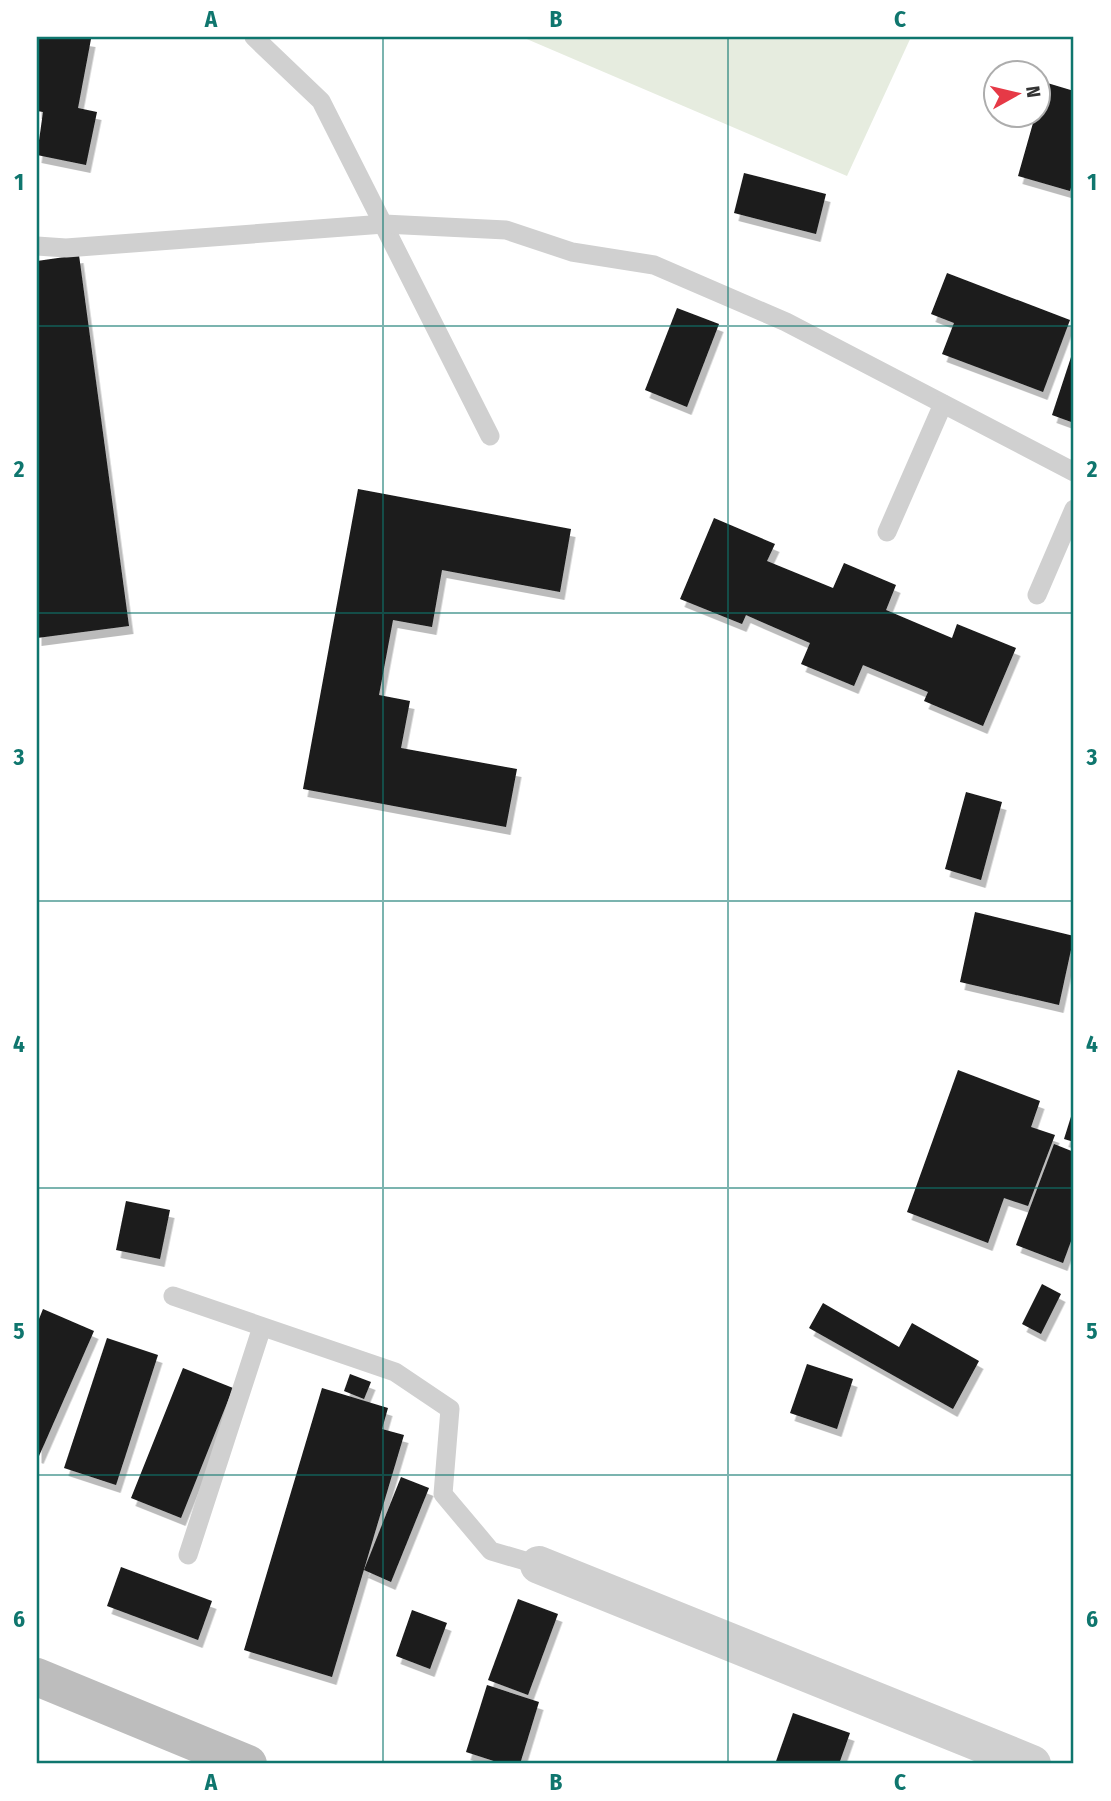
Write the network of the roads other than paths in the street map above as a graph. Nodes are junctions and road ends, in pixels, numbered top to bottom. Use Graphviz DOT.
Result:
graph roads {
  1 [pos="254,37"];
  2 [pos="384,224"];
  3 [pos="37,246"];
  4 [pos="943,404"];
  5 [pos="490,436"];
  6 [pos="1074,472"];
  7 [pos="1074,509"];
  8 [pos="887,532"];
  9 [pos="1037,595"];
  10 [pos="173,1296"];
  11 [pos="262,1327"];
  12 [pos="188,1555"];
  13 [pos="539,1565"];
  14 [pos="37,1677"];
  15 [pos="248,1764"];
  16 [pos="1032,1764"];
  1 -- 2 [label="lane"];
  2 -- 3 [label="lane"];
  2 -- 4 [label="lane"];
  2 -- 5 [label="lane"];
  4 -- 6 [label="lane"];
  4 -- 8 [label="lane"];
  7 -- 9 [label="lane"];
  10 -- 11 [label="lane"];
  11 -- 12 [label="lane"];
  11 -- 13 [label="lane"];
  13 -- 16 [label="street"];
  14 -- 15 [label="main road"];
}
